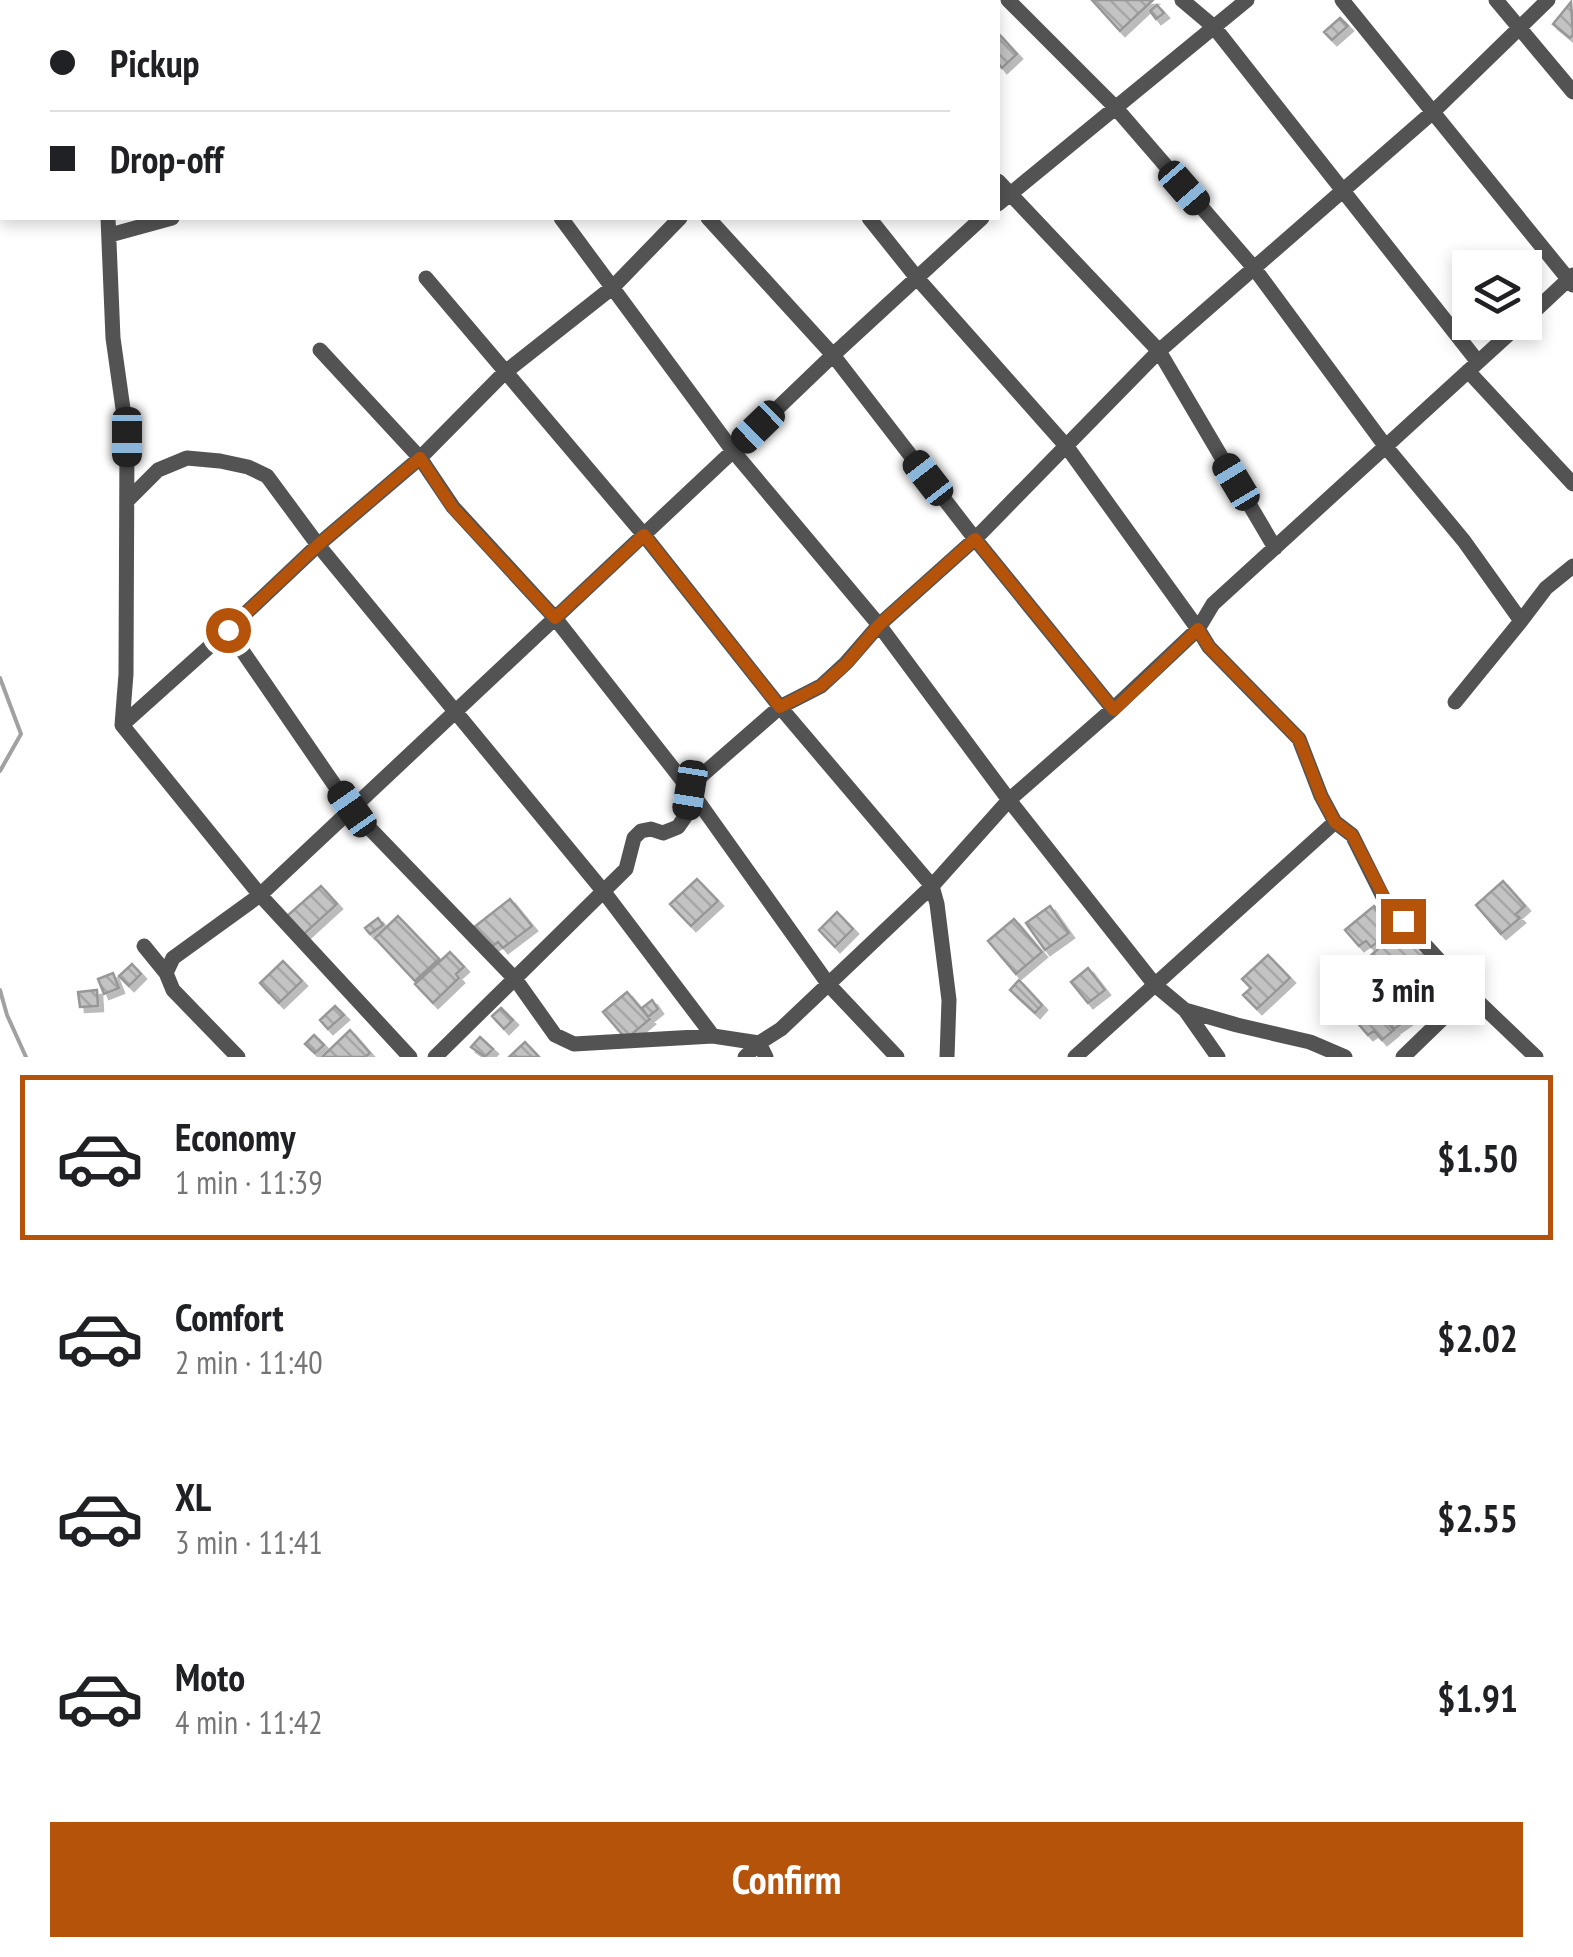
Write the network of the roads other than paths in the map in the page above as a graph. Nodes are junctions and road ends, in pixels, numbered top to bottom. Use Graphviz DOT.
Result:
graph roads {
  1 [pos="1008,0"];
  2 [pos="1182,0"];
  3 [pos="1248,0"];
  4 [pos="1342,0"];
  5 [pos="1496,0"];
  6 [pos="1548,0"];
  7 [pos="1520,27"];
  8 [pos="1214,28"];
  9 [pos="1573,92"];
  10 [pos="1115,107"];
  11 [pos="1434,111"];
  12 [pos="1342,192"];
  13 [pos="1001,193"];
  14 [pos="108,220"];
  15 [pos="165,220"];
  16 [pos="562,220"];
  17 [pos="678,220"];
  18 [pos="710,220"];
  19 [pos="871,220"];
  20 [pos="980,220"];
  21 [pos="110,235"];
  22 [pos="1254,268"];
  23 [pos="426,278"];
  24 [pos="917,278"];
  25 [pos="1572,280"];
  26 [pos="612,288"];
  27 [pos="1542,305"];
  28 [pos="1502,340"];
  29 [pos="320,350"];
  30 [pos="1159,351"];
  31 [pos="832,355"];
  32 [pos="1473,367"];
  33 [pos="504,373"];
  34 [pos="1067,447"];
  35 [pos="1386,447"];
  36 [pos="734,451"];
  37 [pos="420,458"];
  38 [pos="1573,484"];
  39 [pos="127,501"];
  40 [pos="644,535"];
  41 [pos="975,539"];
  42 [pos="318,545"];
  43 [pos="1276,548"];
  44 [pos="1573,566"];
  45 [pos="555,618"];
  46 [pos="1522,621"];
  47 [pos="879,625"];
  48 [pos="1198,629"];
  49 [pos="228,630"];
  50 [pos="1455,702"];
  51 [pos="780,707"];
  52 [pos="1114,710"];
  53 [pos="456,711"];
  54 [pos="122,725"];
  55 [pos="690,790"];
  56 [pos="1009,800"];
  57 [pos="352,809"];
  58 [pos="1335,822"];
  59 [pos="932,886"];
  60 [pos="604,892"];
  61 [pos="260,895"];
  62 [pos="144,946"];
  63 [pos="166,972"];
  64 [pos="516,980"];
  65 [pos="829,984"];
  66 [pos="1155,985"];
  67 [pos="1469,993"];
  68 [pos="1185,1010"];
  69 [pos="712,1036"];
  70 [pos="762,1050"];
  71 [pos="238,1057"];
  72 [pos="410,1057"];
  73 [pos="435,1057"];
  74 [pos="745,1057"];
  75 [pos="897,1057"];
  76 [pos="947,1057"];
  77 [pos="1075,1057"];
  78 [pos="1218,1057"];
  79 [pos="1345,1057"];
  80 [pos="1403,1057"];
  81 [pos="1536,1057"];
  1 -- 10 [label="street"];
  2 -- 8 [label="street"];
  3 -- 8 [label="street"];
  4 -- 11 [label="street"];
  5 -- 7 [label="street"];
  6 -- 7 [label="street"];
  7 -- 9 [label="street"];
  7 -- 11 [label="street"];
  8 -- 10 [label="street"];
  8 -- 12 [label="street"];
  10 -- 13 [label="street"];
  10 -- 22 [label="street"];
  11 -- 12 [label="street"];
  11 -- 25 [label="street"];
  12 -- 22 [label="street"];
  12 -- 32 [label="street"];
  13 -- 30 [label="street"];
  14 -- 21 [label="street"];
  15 -- 21 [label="street"];
  16 -- 26 [label="street"];
  17 -- 26 [label="street"];
  18 -- 31 [label="street"];
  19 -- 24 [label="street"];
  20 -- 24 [label="street"];
  21 -- 39 [label="street"];
  22 -- 30 [label="street"];
  22 -- 35 [label="street"];
  23 -- 33 [label="street"];
  24 -- 31 [label="street"];
  24 -- 34 [label="street"];
  25 -- 27 [label="street"];
  26 -- 33 [label="street"];
  26 -- 36 [label="street"];
  28 -- 32 [label="street"];
  29 -- 37 [label="street"];
  30 -- 34 [label="street"];
  30 -- 43 [label="street"];
  31 -- 36 [label="street"];
  31 -- 41 [label="street"];
  32 -- 35 [label="street"];
  32 -- 38 [label="street"];
  33 -- 37 [label="street"];
  33 -- 40 [label="street"];
  34 -- 41 [label="street"];
  34 -- 48 [label="street"];
  35 -- 43 [label="street"];
  35 -- 46 [label="street"];
  36 -- 40 [label="street"];
  36 -- 47 [label="street"];
  37 -- 42 [label="street"];
  37 -- 45 [label="street"];
  39 -- 42 [label="street"];
  39 -- 54 [label="street"];
  40 -- 45 [label="street"];
  40 -- 51 [label="street"];
  41 -- 47 [label="street"];
  41 -- 52 [label="street"];
  42 -- 49 [label="street"];
  42 -- 53 [label="street"];
  43 -- 48 [label="street"];
  44 -- 46 [label="street"];
  45 -- 53 [label="street"];
  45 -- 55 [label="street"];
  46 -- 50 [label="street"];
  47 -- 51 [label="street"];
  47 -- 56 [label="street"];
  48 -- 52 [label="street"];
  48 -- 58 [label="street"];
  49 -- 54 [label="street"];
  49 -- 57 [label="street"];
  51 -- 55 [label="street"];
  51 -- 59 [label="street"];
  52 -- 56 [label="street"];
  53 -- 57 [label="street"];
  53 -- 60 [label="street"];
  54 -- 61 [label="street"];
  55 -- 60 [label="street"];
  55 -- 65 [label="street"];
  56 -- 59 [label="street"];
  56 -- 66 [label="street"];
  57 -- 61 [label="street"];
  57 -- 64 [label="street"];
  58 -- 66 [label="street"];
  58 -- 67 [label="street"];
  59 -- 65 [label="street"];
  59 -- 76 [label="street"];
  60 -- 64 [label="street"];
  60 -- 69 [label="street"];
  61 -- 63 [label="street"];
  61 -- 72 [label="street"];
  62 -- 63 [label="street"];
  63 -- 71 [label="street"];
  64 -- 69 [label="street"];
  64 -- 73 [label="street"];
  65 -- 70 [label="street"];
  65 -- 75 [label="street"];
  66 -- 68 [label="street"];
  66 -- 77 [label="street"];
  67 -- 80 [label="street"];
  67 -- 81 [label="street"];
  68 -- 78 [label="street"];
  68 -- 79 [label="street"];
  69 -- 70 [label="street"];
  70 -- 74 [label="street"];
}
